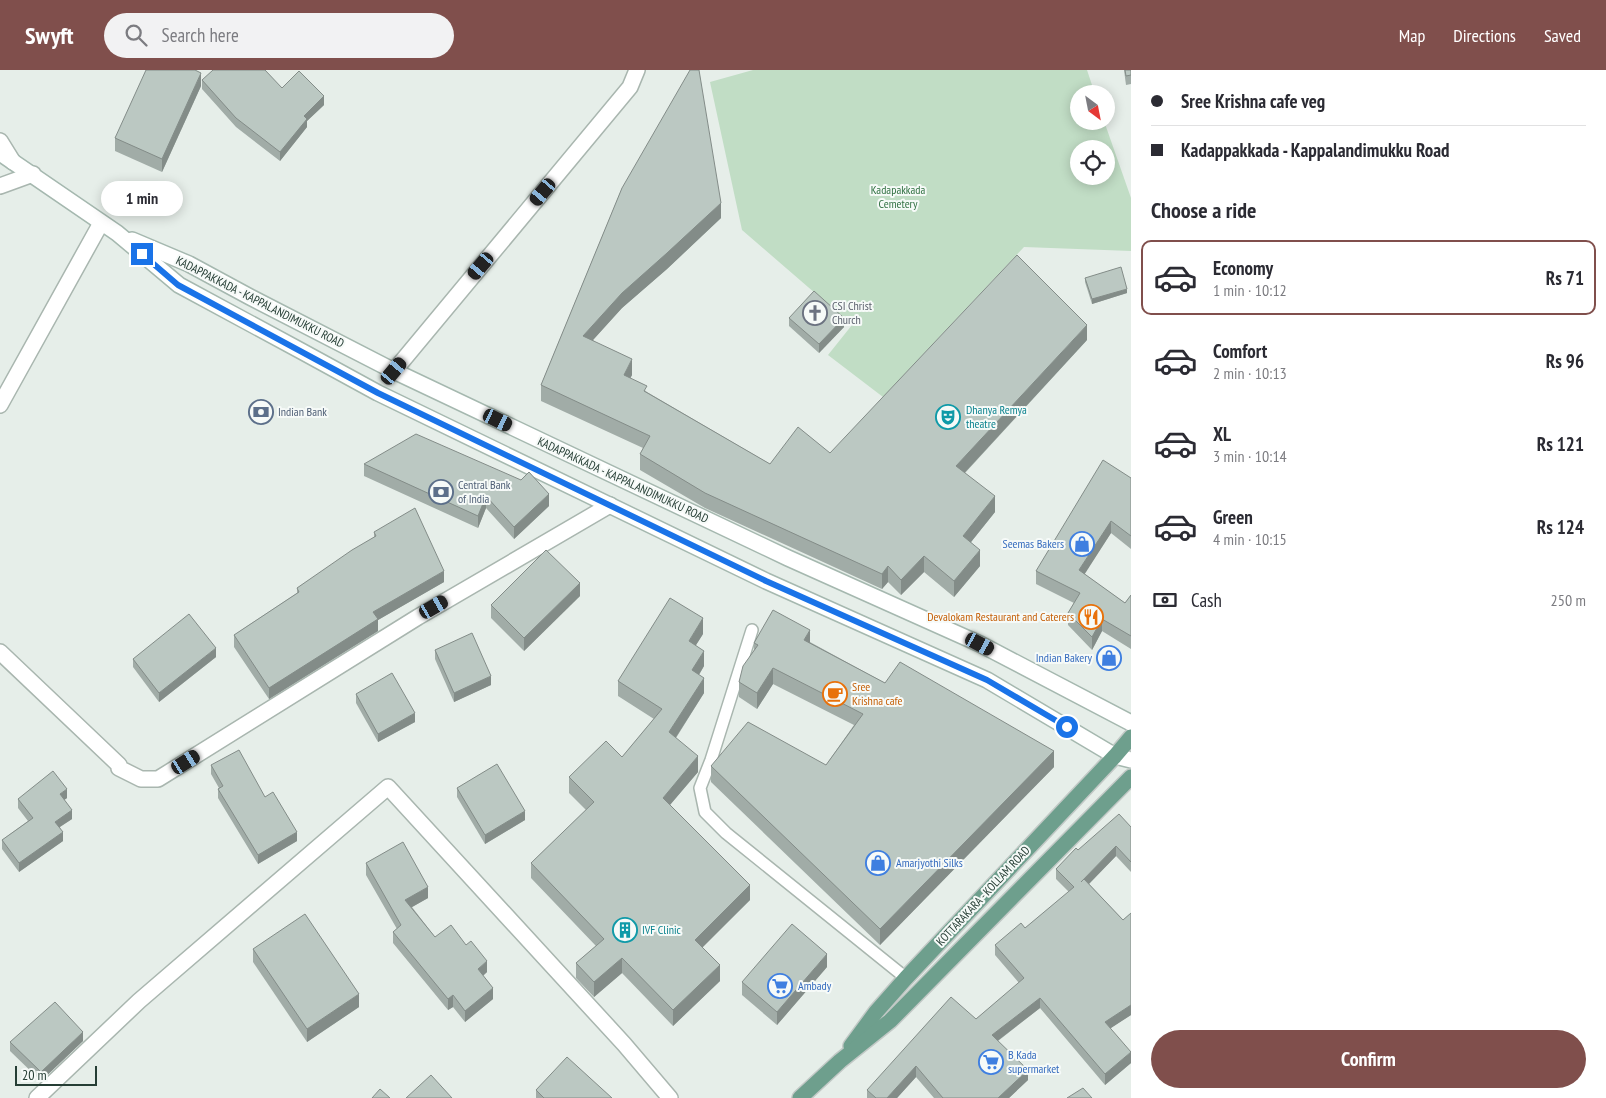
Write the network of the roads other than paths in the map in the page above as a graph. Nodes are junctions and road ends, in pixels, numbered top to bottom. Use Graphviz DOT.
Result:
graph roads {
  1 [pos="638,70"];
  2 [pos="0,141"];
  3 [pos="0,153"];
  4 [pos="13,162"];
  5 [pos="33,174"];
  6 [pos="0,186"];
  7 [pos="101,223"];
  8 [pos="117,233"];
  9 [pos="394,371"];
  10 [pos="0,405"];
  11 [pos="610,505"];
  12 [pos="752,630"];
  13 [pos="0,652"];
  14 [pos="1131,723"];
  15 [pos="1131,737"];
  16 [pos="1116,756"];
  17 [pos="1131,760"];
  18 [pos="1131,777"];
  19 [pos="906,978"];
  20 [pos="840,1061"];
  21 [pos="37,1098"];
  22 [pos="670,1098"];
  23 [pos="800,1098"];
  1 -- 9 [label="main road"];
  2 -- 4 [label="main road"];
  3 -- 4 [label="main road, KADAPPAKKADA - KAPPALANDIMUKKU ROAD"];
  4 -- 5 [label="main road, KADAPPAKKADA - KAPPALANDIMUKKU ROAD"];
  5 -- 6 [label="main road"];
  5 -- 7 [label="main road, KADAPPAKKADA - KAPPALANDIMUKKU ROAD"];
  7 -- 8 [label="main road, KADAPPAKKADA - KAPPALANDIMUKKU ROAD"];
  7 -- 10 [label="main road"];
  8 -- 9 [label="main road, KADAPPAKKADA - KAPPALANDIMUKKU ROAD"];
  8 -- 11 [label="main road, KADAPPAKKADA - KAPPALANDIMUKKU ROAD"];
  9 -- 14 [label="main road, KADAPPAKKADA - KAPPALANDIMUKKU ROAD"];
  11 -- 13 [label="main road"];
  11 -- 16 [label="main road, KADAPPAKKADA - KAPPALANDIMUKKU ROAD"];
  12 -- 19 [label="lane"];
  15 -- 16 [label="main road, KOTTARAKARA - KOLLAM ROAD"];
  16 -- 17 [label="main road, KADAPPAKKADA - KAPPALANDIMUKKU ROAD"];
  16 -- 19 [label="main road, KOTTARAKARA - KOLLAM ROAD"];
  18 -- 20 [label="main road, KOTTARAKARA - KOLLAM ROAD"];
  19 -- 20 [label="main road, KOTTARAKARA - KOLLAM ROAD"];
  20 -- 23 [label="main road, KOTTARAKARA - KOLLAM ROAD"];
  21 -- 22 [label="main road"];
}
